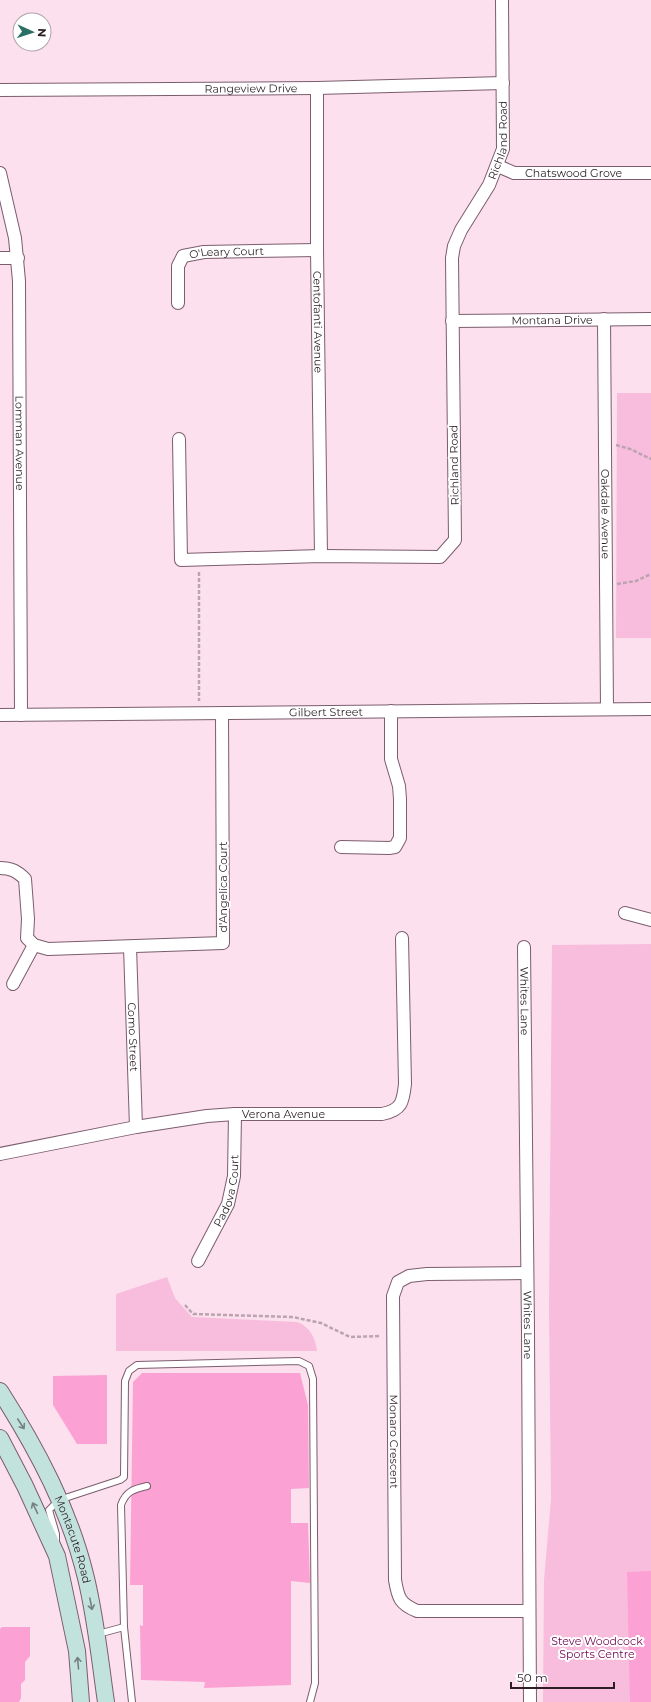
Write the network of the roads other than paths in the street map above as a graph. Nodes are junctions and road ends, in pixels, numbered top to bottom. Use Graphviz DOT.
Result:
graph roads {
  1 [pos="502,0"];
  2 [pos="503,83"];
  3 [pos="318,88"];
  4 [pos="0,90"];
  5 [pos="498,166"];
  6 [pos="0,174"];
  7 [pos="651,174"];
  8 [pos="317,250"];
  9 [pos="0,258"];
  10 [pos="18,258"];
  11 [pos="178,303"];
  12 [pos="604,319"];
  13 [pos="651,319"];
  14 [pos="452,321"];
  15 [pos="179,439"];
  16 [pos="321,556"];
  17 [pos="607,709"];
  18 [pos="651,709"];
  19 [pos="391,712"];
  20 [pos="222,713"];
  21 [pos="0,715"];
  22 [pos="21,715"];
  23 [pos="341,847"];
  24 [pos="0,868"];
  25 [pos="625,913"];
  26 [pos="651,920"];
  27 [pos="402,938"];
  28 [pos="30,942"];
  29 [pos="130,947"];
  30 [pos="524,947"];
  31 [pos="13,984"];
  32 [pos="235,1114"];
  33 [pos="136,1127"];
  34 [pos="0,1154"];
  35 [pos="198,1261"];
  36 [pos="527,1273"];
  37 [pos="0,1391"];
  38 [pos="0,1438"];
  39 [pos="147,1486"];
  40 [pos="59,1500"];
  41 [pos="57,1556"];
  42 [pos="529,1611"];
  43 [pos="124,1626"];
  44 [pos="98,1634"];
  45 [pos="81,1702"];
  46 [pos="106,1702"];
  47 [pos="132,1702"];
  48 [pos="310,1702"];
  49 [pos="530,1702"];
  1 -- 2 [label="street, Richland Road"];
  2 -- 3 [label="street, Rangeview Drive"];
  2 -- 5 [label="street, Richland Road"];
  3 -- 4 [label="street, Rangeview Drive"];
  3 -- 8 [label="street, Centofanti Avenue"];
  5 -- 7 [label="street, Chatswood Grove"];
  5 -- 14 [label="street, Richland Road"];
  6 -- 10 [label="street, Lomman Avenue"];
  8 -- 11 [label="street, O'Leary Court"];
  8 -- 16 [label="street, Centofanti Avenue"];
  9 -- 10 [label="street"];
  10 -- 22 [label="street, Lomman Avenue"];
  12 -- 13 [label="street, Montana Drive"];
  12 -- 14 [label="street, Montana Drive"];
  12 -- 17 [label="street, Oakdale Avenue"];
  14 -- 16 [label="street, Richland Road"];
  15 -- 16 [label="street, Richland Road"];
  17 -- 18 [label="street, Gilbert Street"];
  17 -- 19 [label="street, Gilbert Street"];
  19 -- 20 [label="street, Gilbert Street"];
  19 -- 23 [label="street"];
  20 -- 22 [label="street, Gilbert Street"];
  20 -- 29 [label="street, d'Angelica Court"];
  21 -- 22 [label="street, Gilbert Street"];
  24 -- 28 [label="street"];
  25 -- 26 [label="street"];
  27 -- 32 [label="street, Verona Avenue"];
  28 -- 29 [label="street, d'Angelica Court"];
  28 -- 31 [label="street"];
  29 -- 33 [label="street, Como Street"];
  30 -- 36 [label="street, Whites Lane"];
  32 -- 33 [label="street, Verona Avenue"];
  32 -- 35 [label="street, Padova Court"];
  33 -- 34 [label="street, Verona Avenue"];
  36 -- 42 [label="street, Whites Lane"];
  36 -- 42 [label="street, Monaro Crescent"];
  37 -- 40 [label="main road, Montacute Road, one-way"];
  41 -- 38 [label="main road, Montacute Road, one-way"];
  39 -- 43 [label="lane"];
  40 -- 41 [label="lane"];
  40 -- 44 [label="main road, Montacute Road, one-way"];
  40 -- 48 [label="lane"];
  45 -- 41 [label="main road, Montacute Road, one-way"];
  42 -- 49 [label="street, Whites Lane"];
  43 -- 44 [label="lane"];
  43 -- 47 [label="lane"];
  44 -- 46 [label="main road, Montacute Road"];
}
